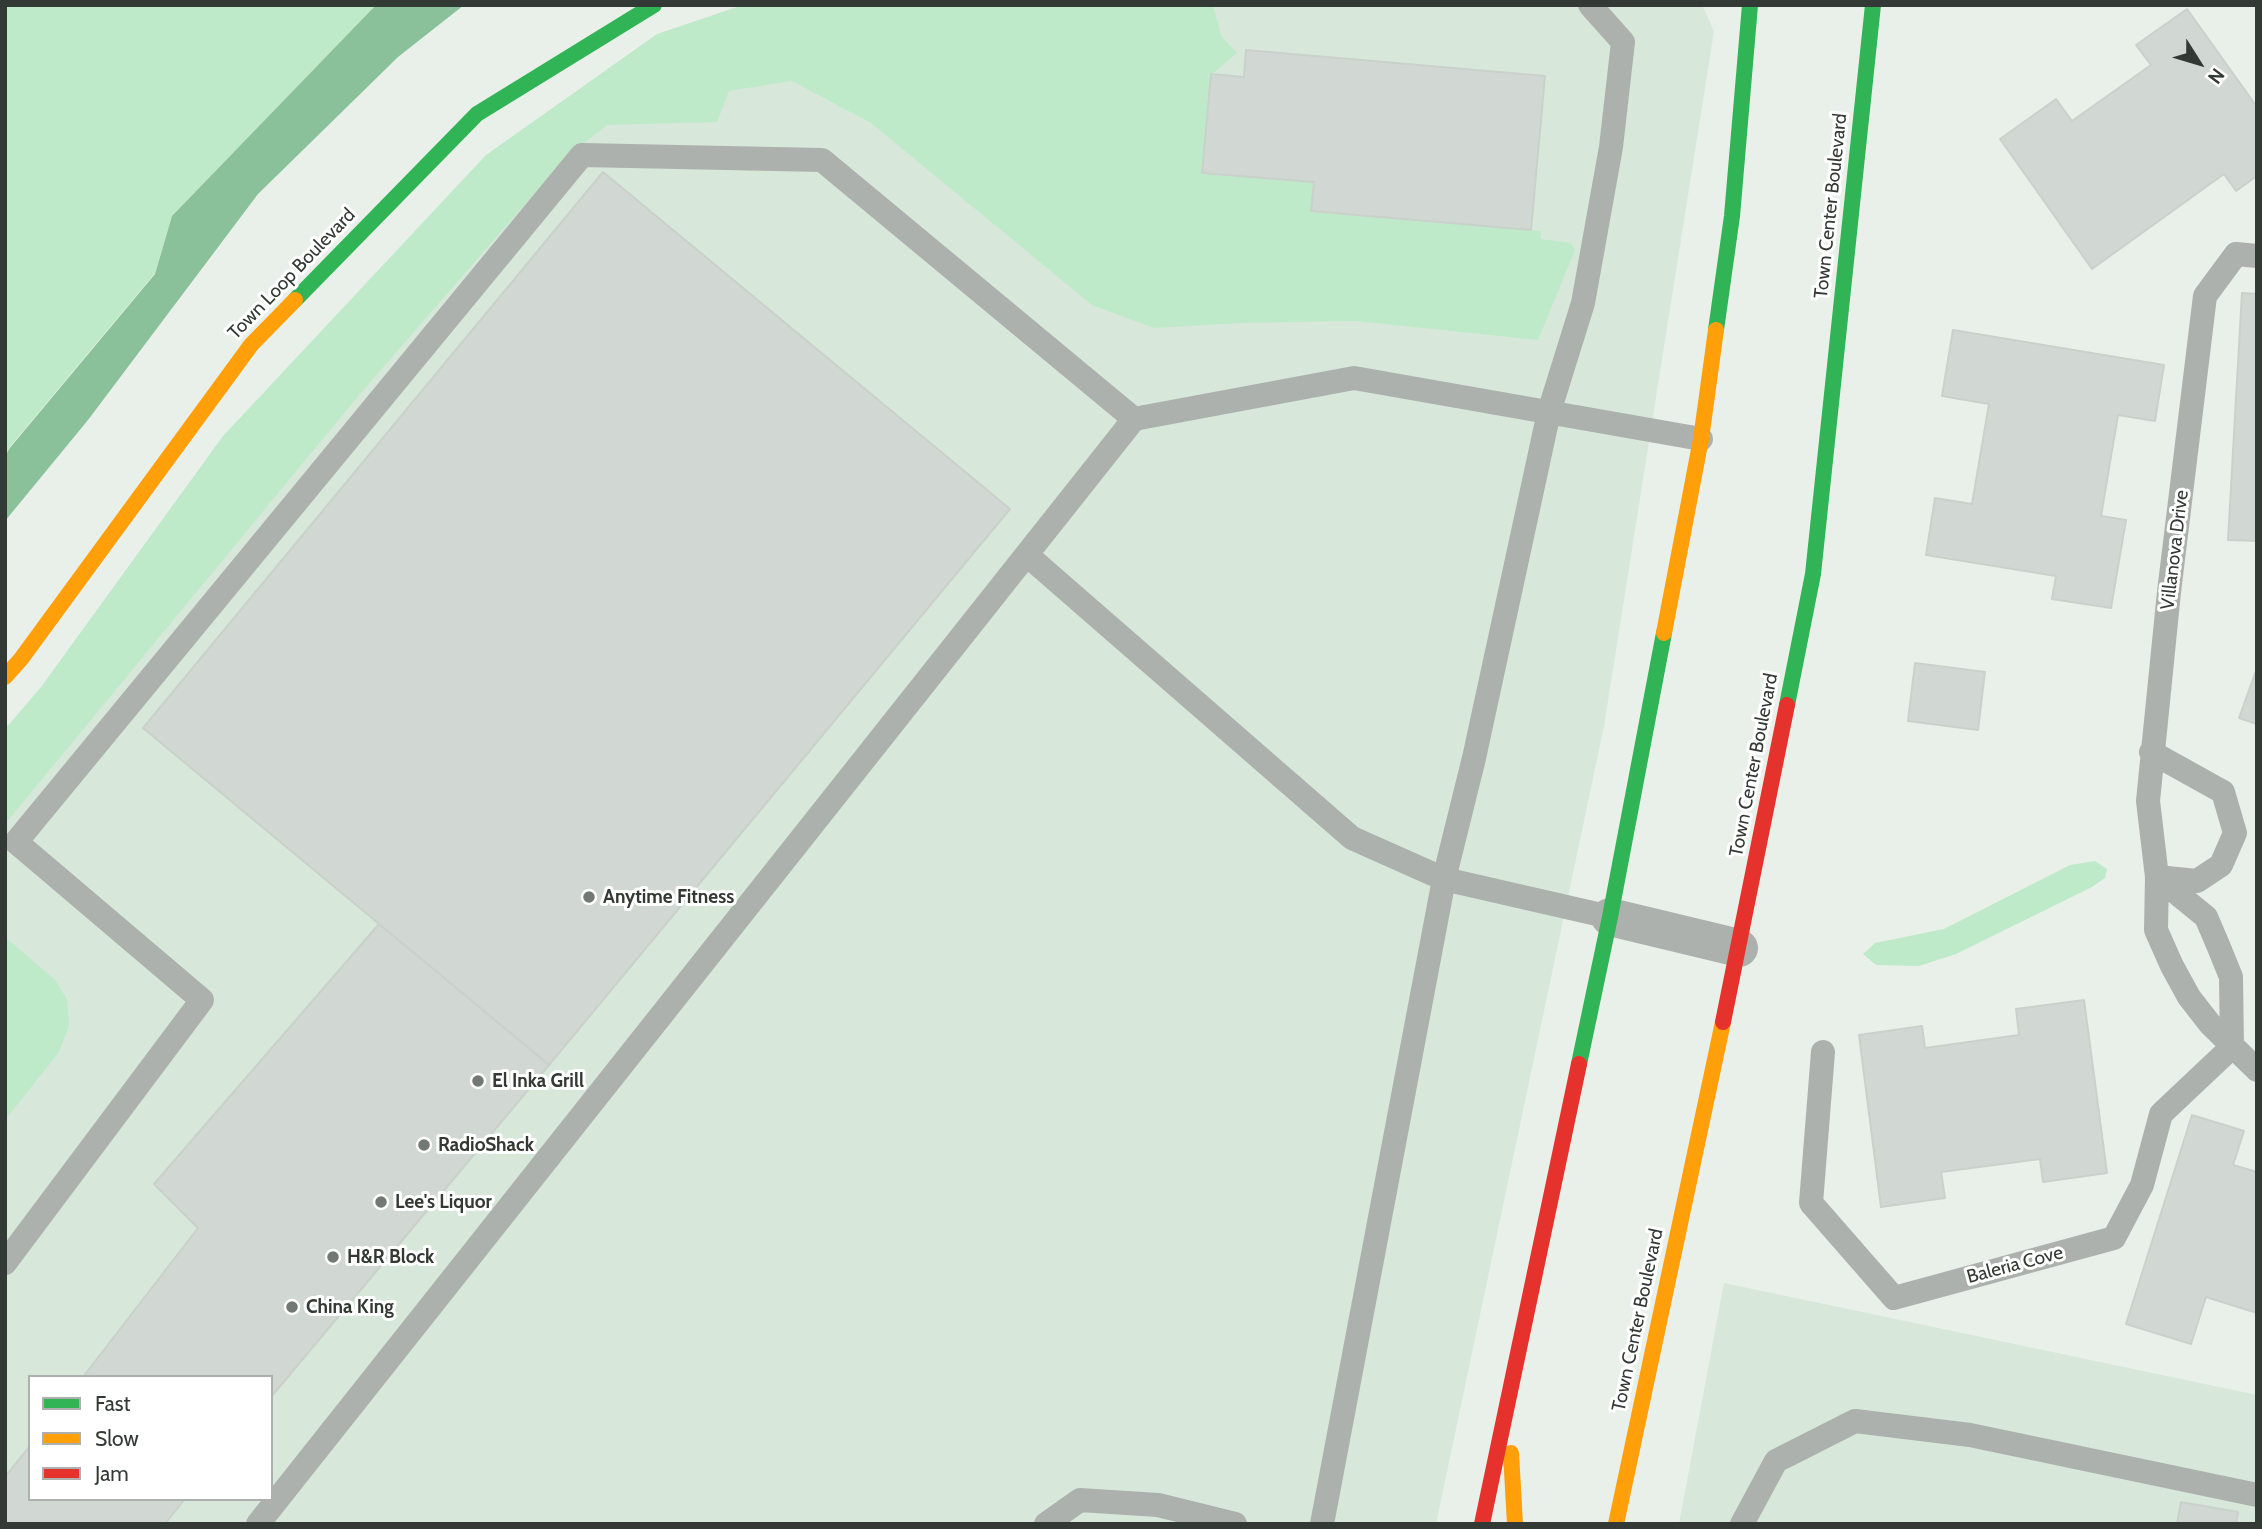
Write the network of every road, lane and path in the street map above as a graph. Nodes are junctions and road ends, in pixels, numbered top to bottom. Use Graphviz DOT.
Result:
graph roads {
  1 [pos="654,5"];
  2 [pos="1590,5"];
  3 [pos="1750,5"];
  4 [pos="1873,5"];
  5 [pos="2257,256"];
  6 [pos="1549,412"];
  7 [pos="1134,419"];
  8 [pos="1701,439"];
  9 [pos="1027,555"];
  10 [pos="5,677"];
  11 [pos="2151,752"];
  12 [pos="2157,877"];
  13 [pos="1444,879"];
  14 [pos="1610,917"];
  15 [pos="1739,948"];
  16 [pos="2232,1047"];
  17 [pos="1823,1052"];
  18 [pos="2257,1070"];
  19 [pos="5,1263"];
  20 [pos="1509,1402"];
  21 [pos="2257,1495"];
  22 [pos="258,1524"];
  23 [pos="1046,1524"];
  24 [pos="1235,1524"];
  25 [pos="1322,1524"];
  26 [pos="1482,1524"];
  27 [pos="1515,1524"];
  28 [pos="1616,1524"];
  29 [pos="1742,1524"];
  1 -- 10 [label="street, Town Loop Boulevard"];
  2 -- 6 [label="lane"];
  3 -- 8 [label="street"];
  4 -- 15 [label="street, Town Center Boulevard"];
  5 -- 11 [label="lane, Villanova Drive"];
  6 -- 7 [label="lane"];
  6 -- 8 [label="lane"];
  6 -- 13 [label="lane"];
  7 -- 9 [label="lane"];
  7 -- 19 [label="lane"];
  8 -- 14 [label="street"];
  9 -- 13 [label="lane"];
  9 -- 22 [label="lane"];
  11 -- 12 [label="lane, Villanova Drive"];
  11 -- 12 [label="lane"];
  12 -- 16 [label="lane, Villanova Drive"];
  12 -- 16 [label="lane"];
  13 -- 14 [label="lane"];
  13 -- 25 [label="lane"];
  14 -- 15 [label="street"];
  14 -- 20 [label="street"];
  15 -- 28 [label="street, Town Center Boulevard"];
  16 -- 17 [label="lane, Baleria Cove"];
  16 -- 18 [label="lane, Villanova Drive"];
  20 -- 26 [label="street"];
  20 -- 27 [label="street"];
  21 -- 29 [label="lane"];
  23 -- 24 [label="lane"];
}
